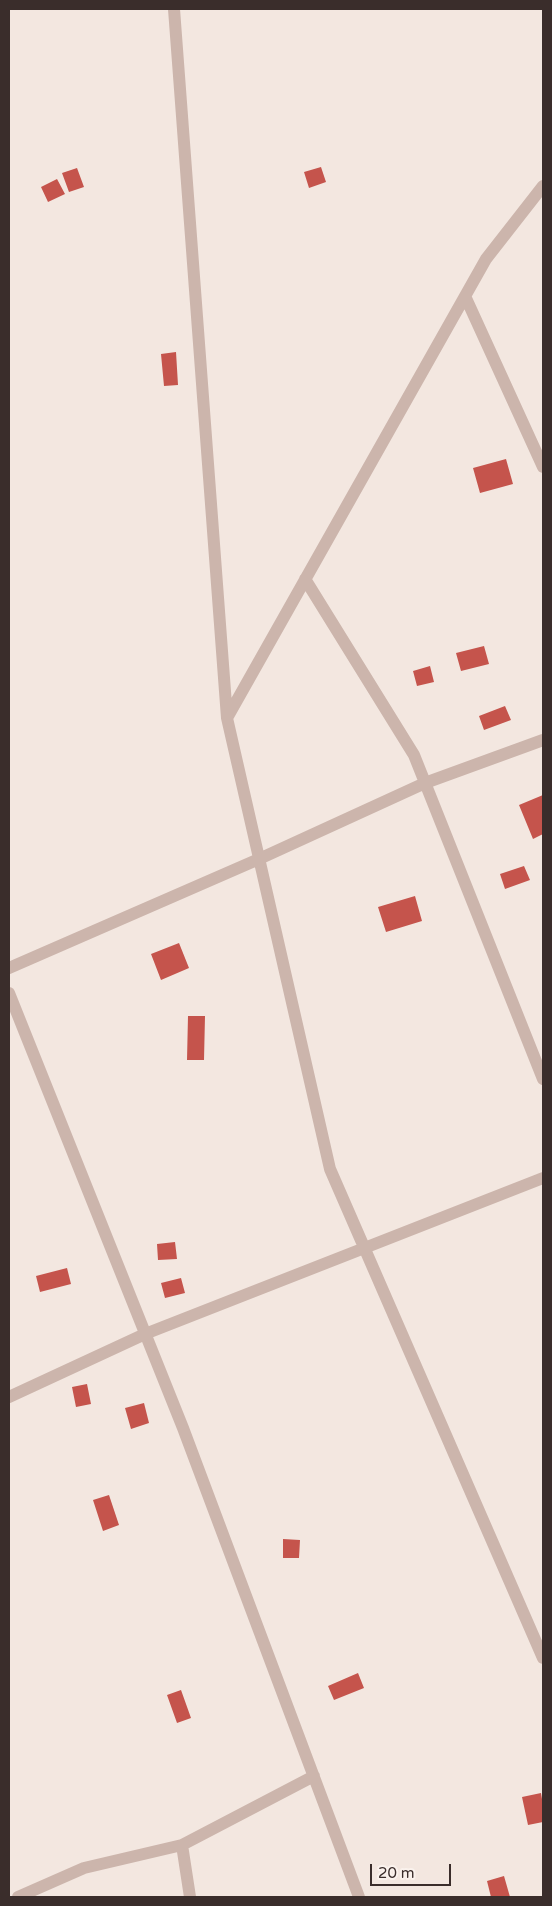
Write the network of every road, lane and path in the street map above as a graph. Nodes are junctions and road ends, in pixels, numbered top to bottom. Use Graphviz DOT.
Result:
graph roads {
  1 [pos="174,9"];
  2 [pos="543,186"];
  3 [pos="465,296"];
  4 [pos="543,467"];
  5 [pos="305,579"];
  6 [pos="227,718"];
  7 [pos="543,740"];
  8 [pos="425,783"];
  9 [pos="259,859"];
  10 [pos="9,968"];
  11 [pos="9,993"];
  12 [pos="543,1079"];
  13 [pos="543,1178"];
  14 [pos="364,1247"];
  15 [pos="145,1334"];
  16 [pos="9,1397"];
  17 [pos="543,1658"];
  18 [pos="314,1776"];
  19 [pos="182,1845"];
  20 [pos="18,1897"];
  21 [pos="190,1897"];
  22 [pos="359,1897"];
  1 -- 6 [label="street"];
  2 -- 3 [label="street"];
  3 -- 4 [label="street"];
  3 -- 5 [label="street"];
  5 -- 6 [label="street"];
  5 -- 8 [label="street"];
  6 -- 9 [label="street"];
  7 -- 8 [label="street"];
  8 -- 9 [label="street"];
  8 -- 12 [label="street"];
  9 -- 10 [label="street"];
  9 -- 14 [label="street"];
  11 -- 15 [label="street"];
  13 -- 14 [label="street"];
  14 -- 15 [label="street"];
  14 -- 17 [label="street"];
  15 -- 16 [label="street"];
  15 -- 18 [label="street"];
  18 -- 19 [label="street"];
  18 -- 22 [label="street"];
  19 -- 20 [label="street"];
  19 -- 21 [label="street"];
}
